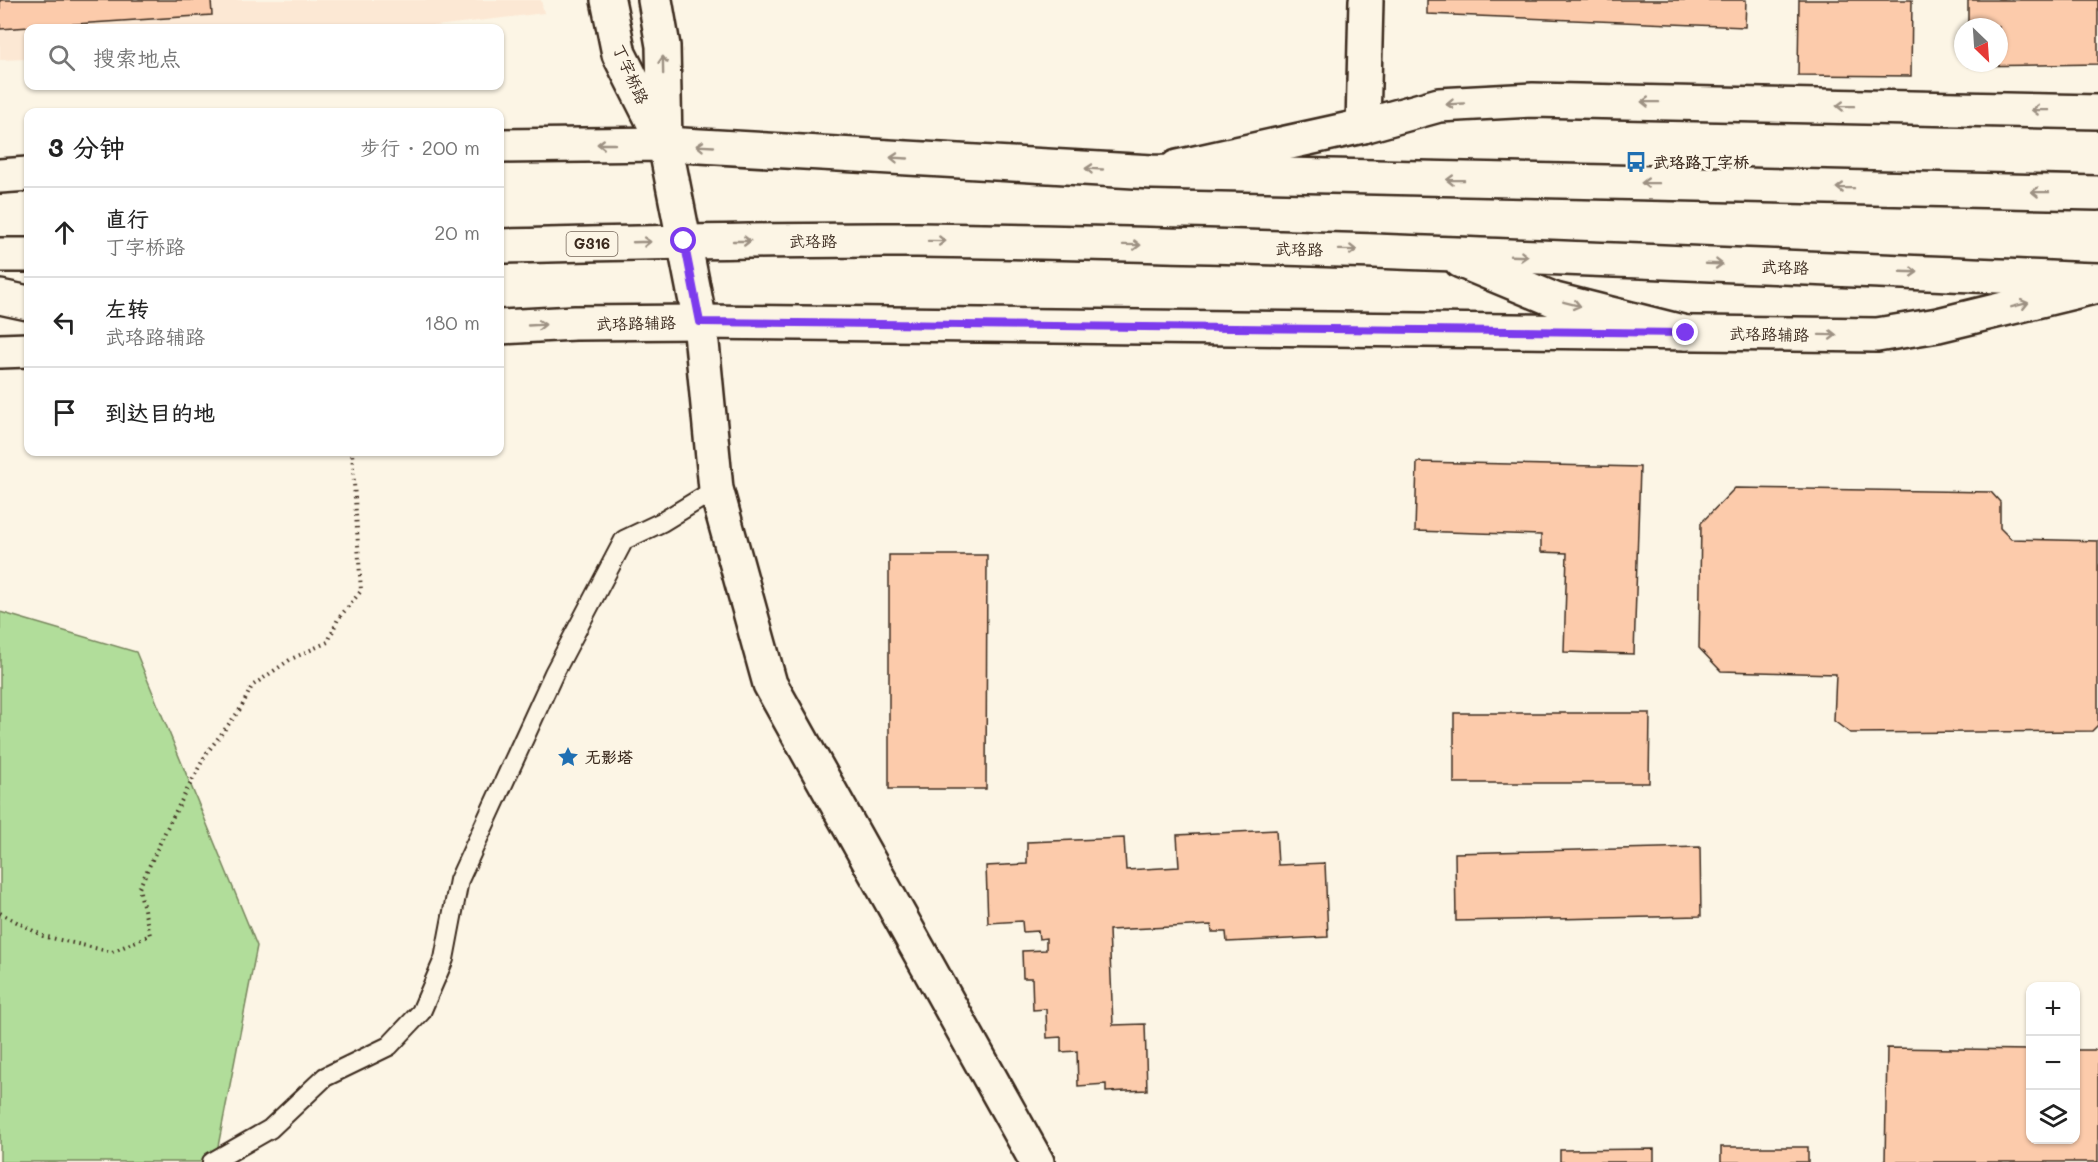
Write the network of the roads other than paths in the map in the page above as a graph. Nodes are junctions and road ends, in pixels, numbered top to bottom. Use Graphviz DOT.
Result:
graph roads {
  1 [pos="608,0"];
  2 [pos="655,0"];
  3 [pos="1366,0"];
  4 [pos="2098,112"];
  5 [pos="1363,126"];
  6 [pos="664,144"];
  7 [pos="504,146"];
  8 [pos="1152,172"];
  9 [pos="24,174"];
  10 [pos="0,176"];
  11 [pos="2098,193"];
  12 [pos="684,241"];
  13 [pos="504,246"];
  14 [pos="1439,252"];
  15 [pos="0,255"];
  16 [pos="24,255"];
  17 [pos="2098,280"];
  18 [pos="2098,286"];
  19 [pos="0,297"];
  20 [pos="24,302"];
  21 [pos="700,322"];
  22 [pos="504,327"];
  23 [pos="1686,333"];
  24 [pos="24,350"];
  25 [pos="0,351"];
  26 [pos="716,489"];
  27 [pos="212,1162"];
  28 [pos="1037,1162"];
  1 -- 6 [label="main road, 丁字桥路"];
  6 -- 2 [label="main road, 丁字桥路, one-way"];
  3 -- 5 [label="main road"];
  4 -- 5 [label="main road, one-way"];
  5 -- 8 [label="main road"];
  6 -- 7 [label="main road, one-way"];
  8 -- 6 [label="main road, one-way"];
  6 -- 12 [label="main road, 丁字桥路"];
  11 -- 8 [label="main road, one-way"];
  9 -- 10 [label="main road"];
  13 -- 12 [label="main road, 武珞路 / G316, one-way"];
  12 -- 14 [label="main road, 武珞路, one-way"];
  12 -- 21 [label="main road, 丁字桥路"];
  14 -- 17 [label="main road, 武珞路, one-way"];
  14 -- 23 [label="main road, one-way"];
  15 -- 16 [label="main road"];
  23 -- 18 [label="main road, 武珞路辅路, one-way"];
  19 -- 20 [label="main road"];
  22 -- 21 [label="main road, 武珞路辅路, one-way"];
  21 -- 23 [label="main road, 武珞路辅路"];
  21 -- 26 [label="main road, 丁字桥路"];
  24 -- 25 [label="main road"];
  26 -- 27 [label="lane"];
  26 -- 28 [label="main road, 丁字桥路"];
}
